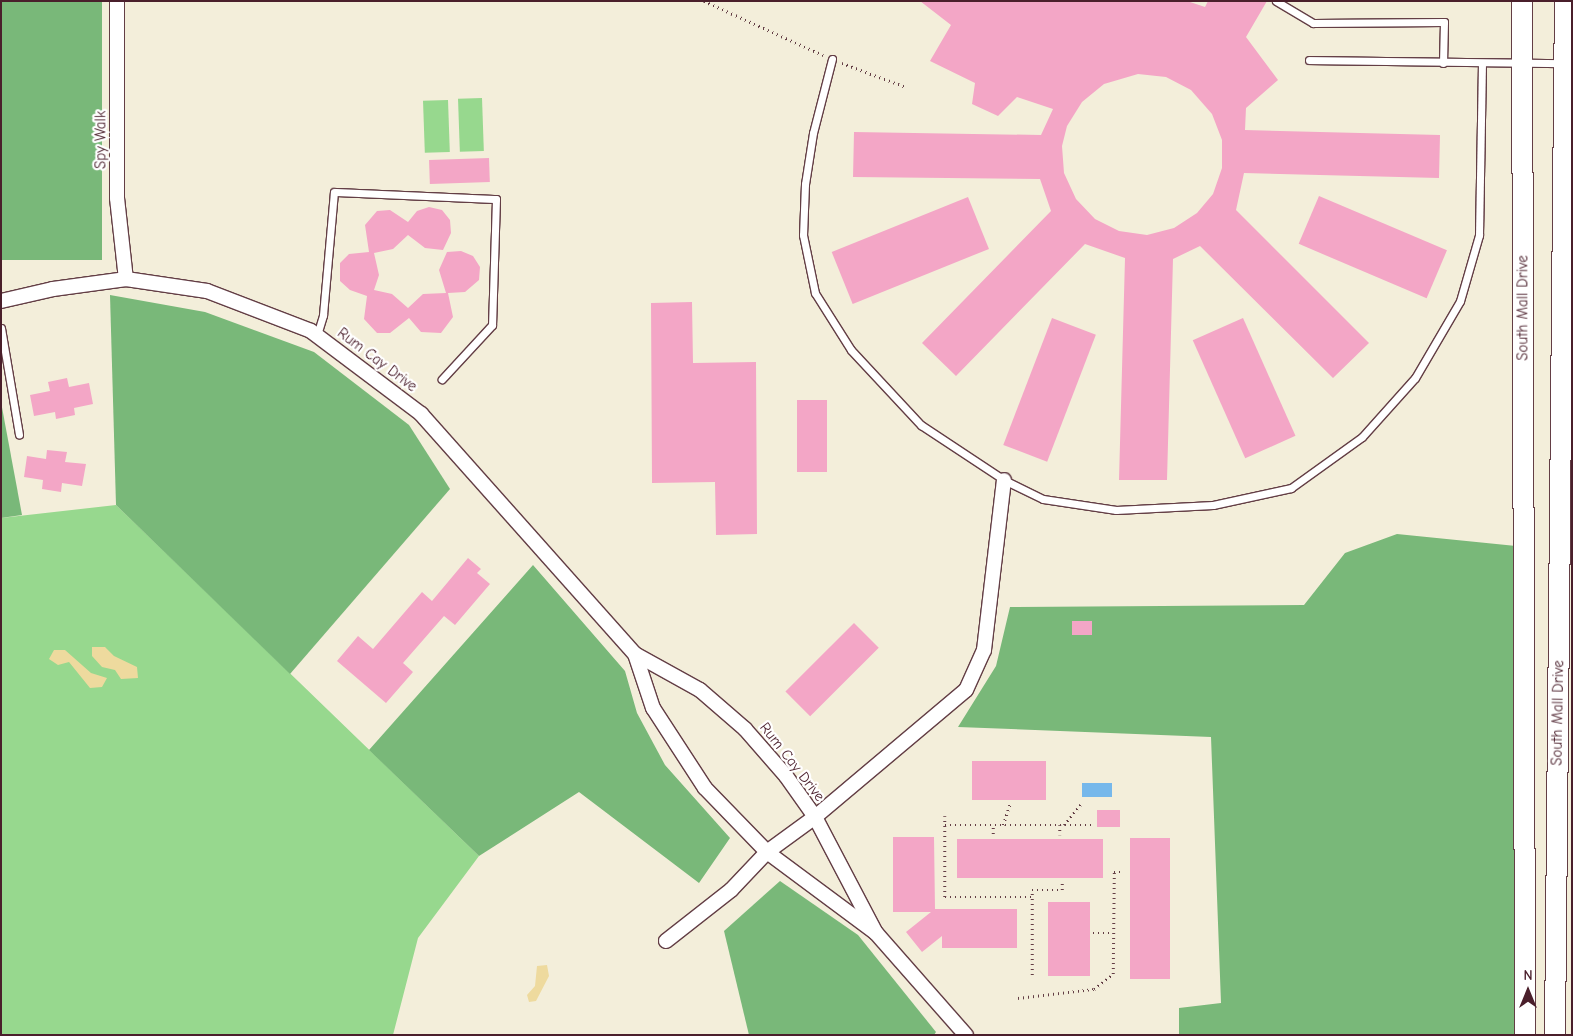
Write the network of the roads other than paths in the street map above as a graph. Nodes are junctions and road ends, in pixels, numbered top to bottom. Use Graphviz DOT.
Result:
graph roads {
  1 [pos="117,1"];
  2 [pos="1276,1"];
  3 [pos="1522,1"];
  4 [pos="1565,1"];
  5 [pos="832,59"];
  6 [pos="1309,60"];
  7 [pos="1443,63"];
  8 [pos="1482,63"];
  9 [pos="1522,63"];
  10 [pos="1563,63"];
  11 [pos="126,279"];
  12 [pos="1,301"];
  13 [pos="1,328"];
  14 [pos="317,335"];
  15 [pos="442,379"];
  16 [pos="19,434"];
  17 [pos="1004,480"];
  18 [pos="635,654"];
  19 [pos="815,818"];
  20 [pos="767,852"];
  21 [pos="876,933"];
  22 [pos="666,941"];
  23 [pos="1525,1025"];
  24 [pos="1556,1025"];
  25 [pos="966,1035"];
  1 -- 11 [label="street, Spy Walk"];
  2 -- 7 [label="lane"];
  3 -- 9 [label="street, South Mall Drive"];
  4 -- 10 [label="street, South Mall Drive"];
  5 -- 17 [label="lane"];
  6 -- 7 [label="lane"];
  7 -- 8 [label="lane"];
  8 -- 9 [label="lane"];
  8 -- 17 [label="lane"];
  9 -- 10 [label="lane"];
  9 -- 23 [label="street, South Mall Drive"];
  10 -- 24 [label="street, South Mall Drive"];
  11 -- 12 [label="street, Rum Cay Drive"];
  11 -- 14 [label="street, Rum Cay Drive"];
  13 -- 16 [label="lane"];
  14 -- 15 [label="lane"];
  14 -- 18 [label="street, Rum Cay Drive"];
  17 -- 19 [label="street"];
  18 -- 19 [label="street, Rum Cay Drive"];
  18 -- 20 [label="street, Rum Cay Drive"];
  19 -- 20 [label="street"];
  19 -- 21 [label="street, Rum Cay Drive"];
  20 -- 21 [label="street, Rum Cay Drive"];
  20 -- 22 [label="street"];
  21 -- 25 [label="street, Rum Cay Drive"];
  23 -- 24 [label="street"];
}
